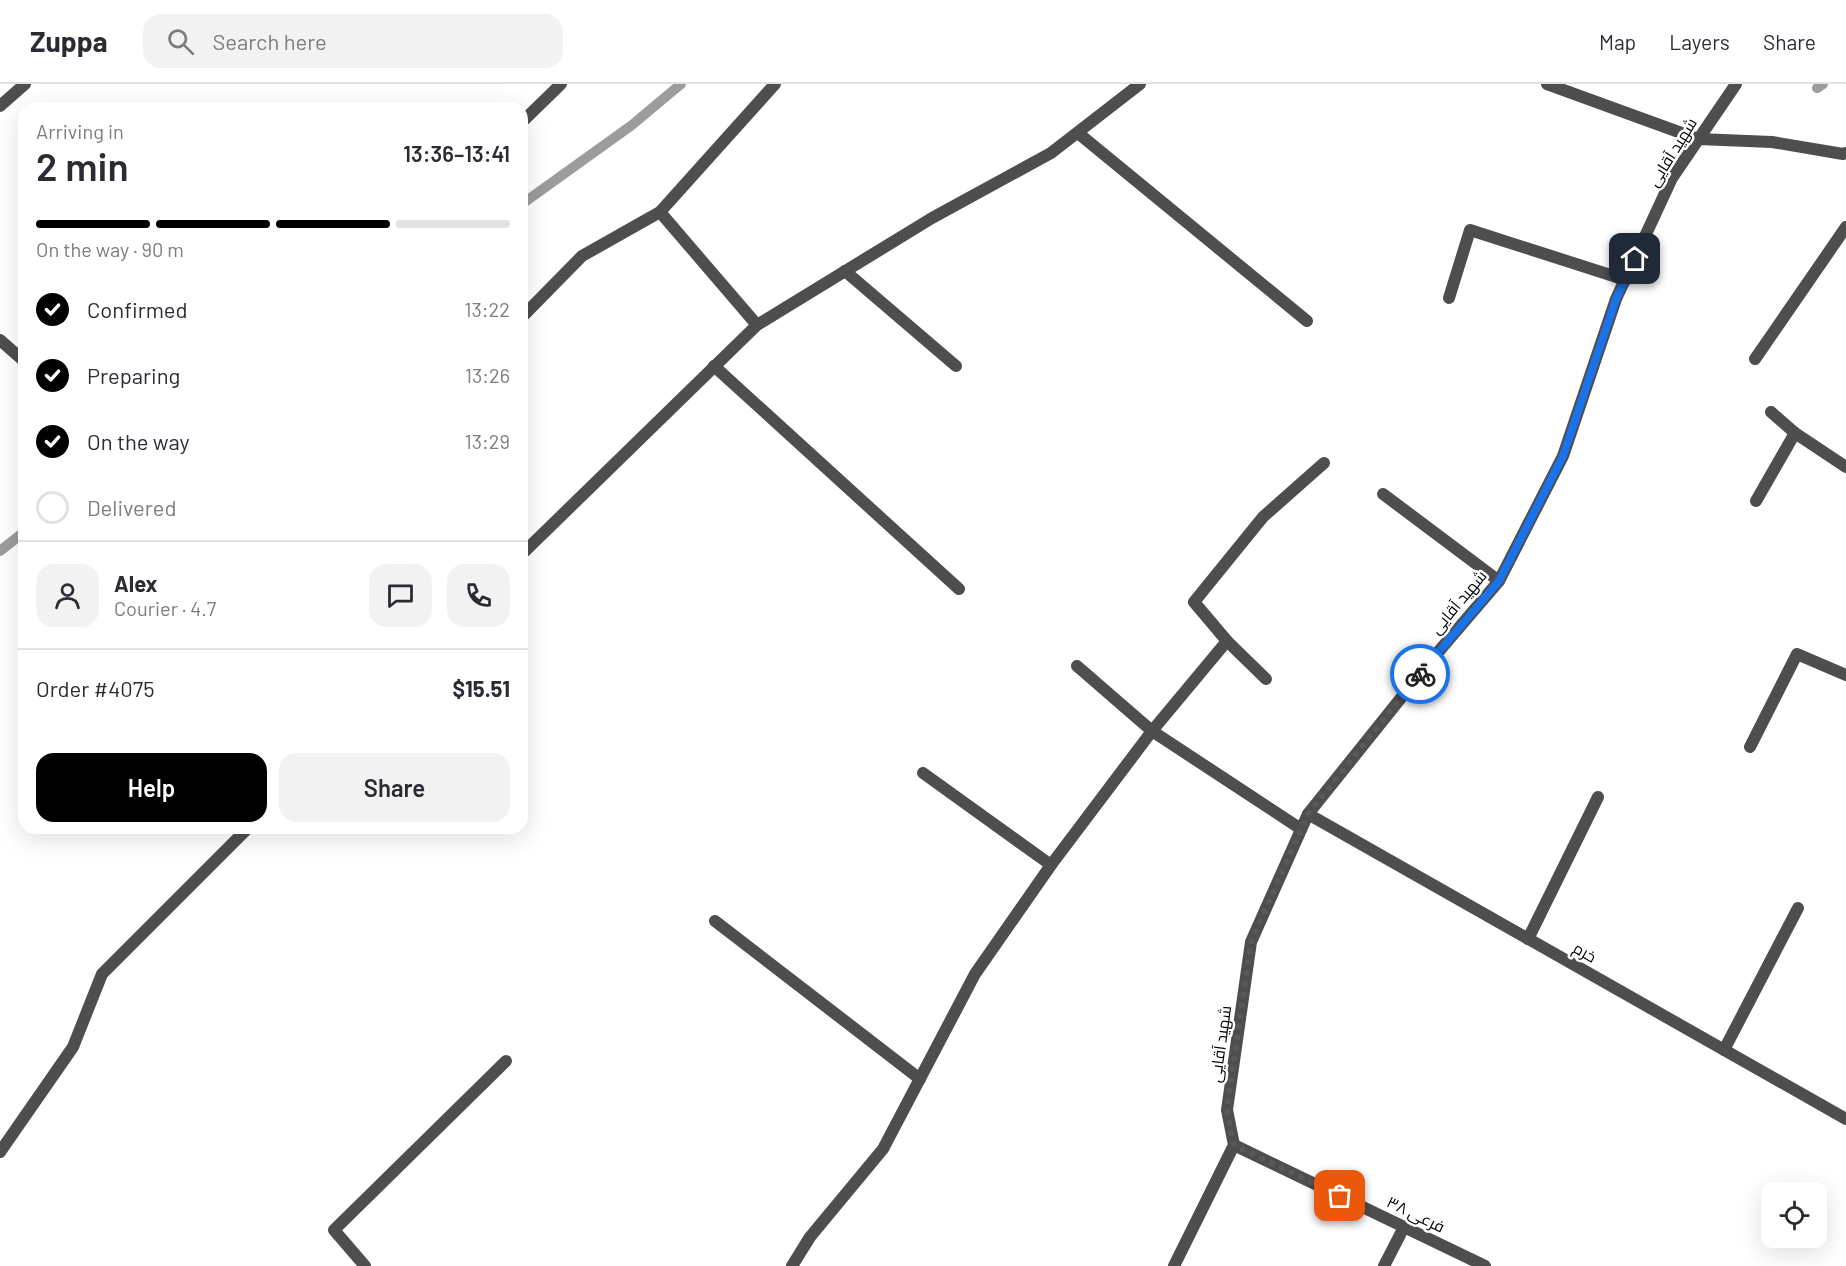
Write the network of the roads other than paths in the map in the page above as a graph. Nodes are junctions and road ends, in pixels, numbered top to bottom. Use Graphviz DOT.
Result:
graph roads {
  1 [pos="25,84"];
  2 [pos="561,84"];
  3 [pos="775,84"];
  4 [pos="1140,84"];
  5 [pos="1547,84"];
  6 [pos="1736,84"];
  7 [pos="0,106"];
  8 [pos="528,116"];
  9 [pos="1078,133"];
  10 [pos="1698,140"];
  11 [pos="1845,155"];
  12 [pos="660,212"];
  13 [pos="1846,227"];
  14 [pos="845,271"];
  15 [pos="1626,280"];
  16 [pos="1449,298"];
  17 [pos="528,311"];
  18 [pos="1307,321"];
  19 [pos="757,325"];
  20 [pos="0,340"];
  21 [pos="18,356"];
  22 [pos="1755,359"];
  23 [pos="714,366"];
  24 [pos="956,366"];
  25 [pos="1771,412"];
  26 [pos="1796,433"];
  27 [pos="1324,463"];
  28 [pos="1846,467"];
  29 [pos="1383,494"];
  30 [pos="1756,501"];
  31 [pos="528,548"];
  32 [pos="1499,581"];
  33 [pos="959,589"];
  34 [pos="1227,641"];
  35 [pos="1077,666"];
  36 [pos="1846,675"];
  37 [pos="1266,679"];
  38 [pos="1152,731"];
  39 [pos="1750,747"];
  40 [pos="924,773"];
  41 [pos="1598,797"];
  42 [pos="1308,814"];
  43 [pos="1301,829"];
  44 [pos="242,834"];
  45 [pos="1051,865"];
  46 [pos="1798,908"];
  47 [pos="715,921"];
  48 [pos="1528,939"];
  49 [pos="1724,1050"];
  50 [pos="506,1061"];
  51 [pos="920,1079"];
  52 [pos="1846,1119"];
  53 [pos="1234,1145"];
  54 [pos="0,1152"];
  55 [pos="1404,1227"];
  56 [pos="365,1266"];
  57 [pos="792,1266"];
  58 [pos="1174,1266"];
  59 [pos="1384,1266"];
  60 [pos="1485,1266"];
  1 -- 7 [label="street"];
  2 -- 8 [label="street"];
  3 -- 12 [label="street"];
  4 -- 9 [label="street"];
  5 -- 10 [label="street"];
  6 -- 10 [label="street, شهید آقایی"];
  9 -- 14 [label="street"];
  9 -- 18 [label="street"];
  10 -- 11 [label="street"];
  10 -- 15 [label="street, شهید آقایی"];
  12 -- 17 [label="street"];
  12 -- 19 [label="street"];
  13 -- 22 [label="street"];
  14 -- 19 [label="street"];
  14 -- 24 [label="street"];
  15 -- 16 [label="street"];
  15 -- 32 [label="street, شهید آقایی"];
  19 -- 23 [label="street"];
  20 -- 21 [label="street"];
  23 -- 31 [label="street"];
  23 -- 33 [label="street"];
  25 -- 26 [label="street"];
  26 -- 28 [label="street"];
  26 -- 30 [label="street"];
  27 -- 34 [label="street"];
  29 -- 32 [label="street"];
  32 -- 42 [label="street, شهید آقایی"];
  34 -- 37 [label="street"];
  34 -- 38 [label="street"];
  35 -- 38 [label="street"];
  36 -- 39 [label="street"];
  38 -- 43 [label="street"];
  38 -- 45 [label="street"];
  40 -- 45 [label="street"];
  41 -- 48 [label="street"];
  42 -- 43 [label="street, شهید آقایی"];
  42 -- 48 [label="street, خرم"];
  43 -- 53 [label="street, شهید آقایی"];
  44 -- 54 [label="street"];
  45 -- 51 [label="street"];
  46 -- 49 [label="street"];
  47 -- 51 [label="street"];
  48 -- 49 [label="street, خرم"];
  49 -- 52 [label="street, خرم"];
  50 -- 56 [label="street"];
  51 -- 57 [label="street"];
  53 -- 55 [label="street, فرعی ۳۸"];
  53 -- 58 [label="street"];
  55 -- 59 [label="street"];
  55 -- 60 [label="street, فرعی ۳۸"];
}
